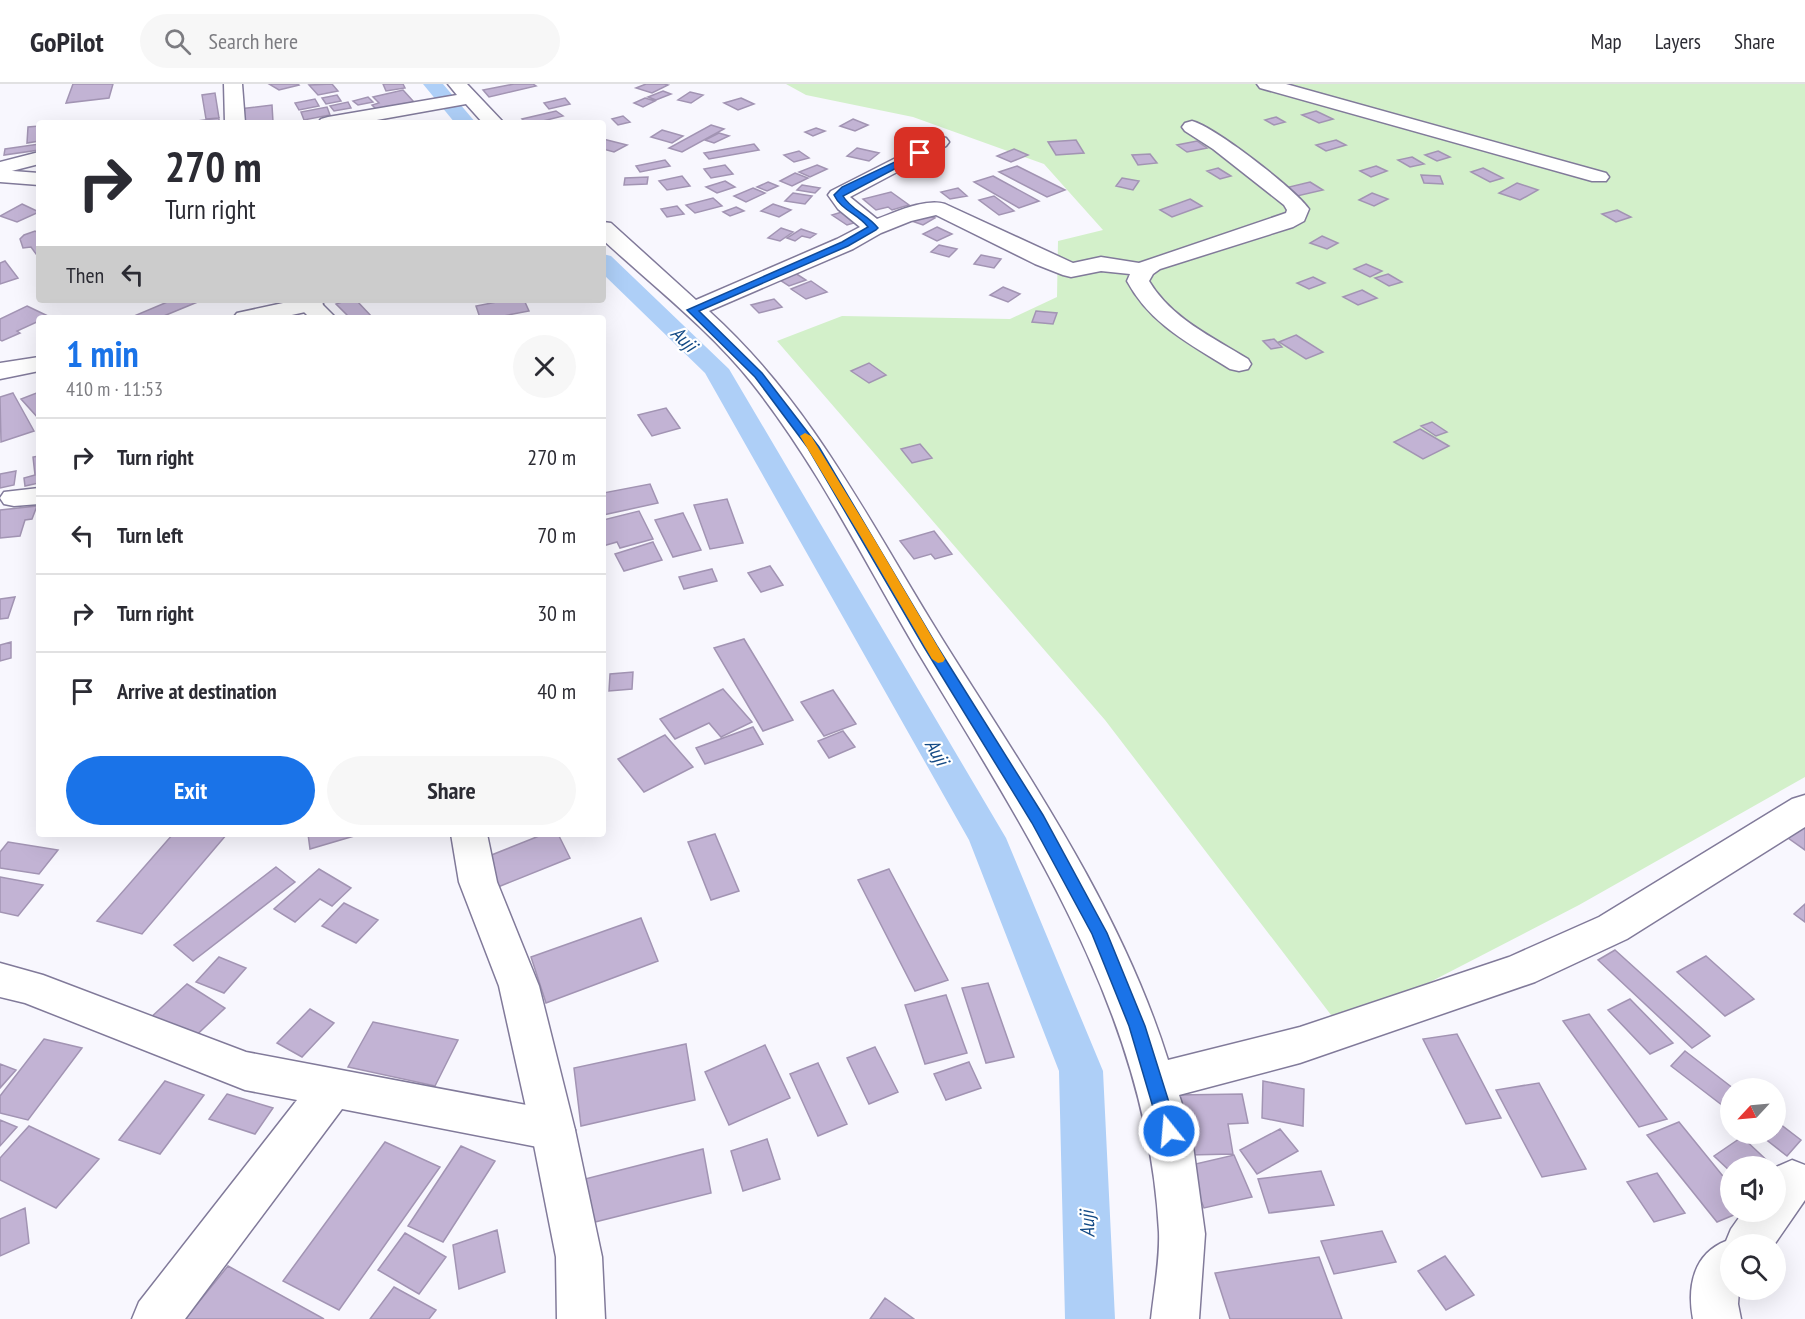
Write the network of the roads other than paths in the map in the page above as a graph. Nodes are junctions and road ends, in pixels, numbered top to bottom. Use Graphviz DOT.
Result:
graph roads {
  1 [pos="233,84"];
  2 [pos="1266,84"];
  3 [pos="462,94"];
  4 [pos="235,120"];
  5 [pos="345,120"];
  6 [pos="491,120"];
  7 [pos="1192,127"];
  8 [pos="939,142"];
  9 [pos="36,159"];
  10 [pos="0,168"];
  11 [pos="0,176"];
  12 [pos="1599,177"];
  13 [pos="36,179"];
  14 [pos="873,228"];
  15 [pos="606,231"];
  16 [pos="1143,270"];
  17 [pos="313,307"];
  18 [pos="692,310"];
  19 [pos="264,315"];
  20 [pos="1239,364"];
  21 [pos="36,365"];
  22 [pos="0,371"];
  23 [pos="1805,808"];
  24 [pos="470,837"];
  25 [pos="0,980"];
  26 [pos="1154,1082"];
  27 [pos="332,1088"];
  28 [pos="553,1130"];
  29 [pos="1720,1272"];
  30 [pos="156,1319"];
  31 [pos="581,1319"];
  32 [pos="1175,1319"];
  33 [pos="1717,1319"];
  1 -- 4 [label="street"];
  2 -- 12 [label="street"];
  3 -- 5 [label="street"];
  3 -- 6 [label="street"];
  7 -- 16 [label="street"];
  8 -- 14 [label="street"];
  9 -- 10 [label="street"];
  11 -- 13 [label="street"];
  14 -- 16 [label="street"];
  14 -- 18 [label="street"];
  15 -- 18 [label="street"];
  16 -- 20 [label="street"];
  17 -- 19 [label="street"];
  18 -- 26 [label="street"];
  21 -- 22 [label="street"];
  23 -- 26 [label="street"];
  24 -- 28 [label="street"];
  25 -- 27 [label="street"];
  26 -- 32 [label="street"];
  27 -- 28 [label="street"];
  27 -- 30 [label="street"];
  28 -- 31 [label="street"];
  29 -- 33 [label="street"];
}
